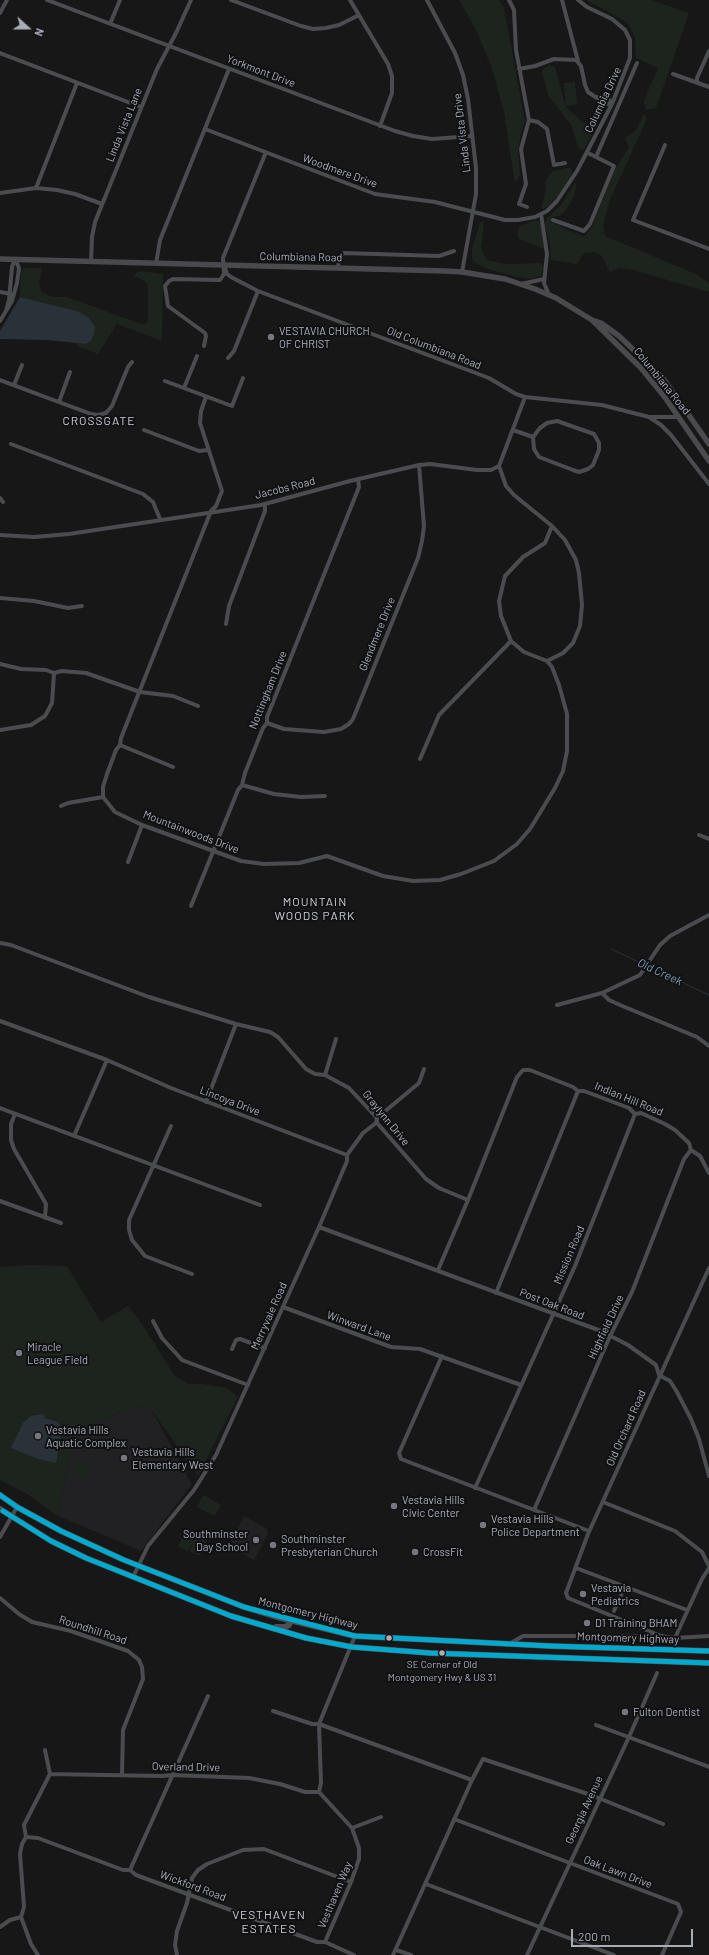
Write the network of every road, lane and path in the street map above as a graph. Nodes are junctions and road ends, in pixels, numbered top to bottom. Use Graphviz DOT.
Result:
graph roads {
  1 [pos="7,0"];
  2 [pos="48,0"];
  3 [pos="120,0"];
  4 [pos="191,0"];
  5 [pos="231,0"];
  6 [pos="350,0"];
  7 [pos="427,0"];
  8 [pos="509,0"];
  9 [pos="562,0"];
  10 [pos="578,0"];
  11 [pos="0,13"];
  12 [pos="359,15"];
  13 [pos="110,24"];
  14 [pos="169,46"];
  15 [pos="709,51"];
  16 [pos="0,53"];
  17 [pos="578,61"];
  18 [pos="637,63"];
  19 [pos="229,69"];
  20 [pos="519,69"];
  21 [pos="672,74"];
  22 [pos="77,83"];
  23 [pos="697,83"];
  24 [pos="709,87"];
  25 [pos="612,104"];
  26 [pos="141,107"];
  27 [pos="529,120"];
  28 [pos="380,126"];
  29 [pos="205,129"];
  30 [pos="472,136"];
  31 [pos="665,145"];
  32 [pos="266,152"];
  33 [pos="588,153"];
  34 [pos="596,157"];
  35 [pos="565,163"];
  36 [pos="36,188"];
  37 [pos="0,193"];
  38 [pos="102,204"];
  39 [pos="527,207"];
  40 [pos="473,214"];
  41 [pos="541,214"];
  42 [pos="553,220"];
  43 [pos="709,249"];
  44 [pos="454,251"];
  45 [pos="2,258"];
  46 [pos="15,259"];
  47 [pos="91,262"];
  48 [pos="156,264"];
  49 [pos="224,265"];
  50 [pos="338,268"];
  51 [pos="462,272"];
  52 [pos="544,279"];
  53 [pos="521,284"];
  54 [pos="258,291"];
  55 [pos="0,292"];
  56 [pos="10,293"];
  57 [pos="15,294"];
  58 [pos="550,295"];
  59 [pos="6,311"];
  60 [pos="592,320"];
  61 [pos="0,321"];
  62 [pos="204,346"];
  63 [pos="197,356"];
  64 [pos="228,358"];
  65 [pos="132,362"];
  66 [pos="22,365"];
  67 [pos="70,372"];
  68 [pos="243,378"];
  69 [pos="0,380"];
  70 [pos="165,381"];
  71 [pos="14,385"];
  72 [pos="184,388"];
  73 [pos="206,397"];
  74 [pos="525,397"];
  75 [pos="59,402"];
  76 [pos="649,417"];
  77 [pos="679,417"];
  78 [pos="144,430"];
  79 [pos="513,430"];
  80 [pos="533,437"];
  81 [pos="11,444"];
  82 [pos="709,444"];
  83 [pos="208,450"];
  84 [pos="709,461"];
  85 [pos="419,465"];
  86 [pos="499,466"];
  87 [pos="358,479"];
  88 [pos="709,484"];
  89 [pos="265,504"];
  90 [pos="211,511"];
  91 [pos="160,519"];
  92 [pos="552,526"];
  93 [pos="0,535"];
  94 [pos="0,598"];
  95 [pos="82,606"];
  96 [pos="226,624"];
  97 [pos="511,641"];
  98 [pos="547,661"];
  99 [pos="0,664"];
  100 [pos="54,673"];
  101 [pos="140,692"];
  102 [pos="198,706"];
  103 [pos="267,724"];
  104 [pos="0,730"];
  105 [pos="120,745"];
  106 [pos="420,759"];
  107 [pos="173,767"];
  108 [pos="242,785"];
  109 [pos="325,796"];
  110 [pos="103,797"];
  111 [pos="61,806"];
  112 [pos="142,825"];
  113 [pos="699,835"];
  114 [pos="709,839"];
  115 [pos="212,851"];
  116 [pos="128,862"];
  117 [pos="191,906"];
  118 [pos="709,915"];
  119 [pos="0,943"];
  120 [pos="602,993"];
  121 [pos="557,1005"];
  122 [pos="0,1021"];
  123 [pos="236,1024"];
  124 [pos="336,1039"];
  125 [pos="709,1046"];
  126 [pos="107,1060"];
  127 [pos="424,1069"];
  128 [pos="325,1075"];
  129 [pos="578,1091"];
  130 [pos="206,1102"];
  131 [pos="0,1108"];
  132 [pos="16,1114"];
  133 [pos="635,1114"];
  134 [pos="377,1118"];
  135 [pos="171,1126"];
  136 [pos="74,1136"];
  137 [pos="691,1150"];
  138 [pos="347,1155"];
  139 [pos="154,1166"];
  140 [pos="709,1173"];
  141 [pos="468,1200"];
  142 [pos="0,1201"];
  143 [pos="260,1205"];
  144 [pos="45,1218"];
  145 [pos="61,1224"];
  146 [pos="319,1227"];
  147 [pos="709,1268"];
  148 [pos="438,1270"];
  149 [pos="192,1274"];
  150 [pos="496,1292"];
  151 [pos="283,1307"];
  152 [pos="553,1315"];
  153 [pos="153,1322"];
  154 [pos="610,1336"];
  155 [pos="265,1348"];
  156 [pos="232,1349"];
  157 [pos="442,1356"];
  158 [pos="660,1375"];
  159 [pos="248,1385"];
  160 [pos="521,1385"];
  161 [pos="709,1476"];
  162 [pos="475,1488"];
  163 [pos="0,1495"];
  164 [pos="603,1502"];
  165 [pos="17,1507"];
  166 [pos="0,1509"];
  167 [pos="534,1510"];
  168 [pos="11,1517"];
  169 [pos="589,1531"];
  170 [pos="0,1537"];
  171 [pos="139,1565"];
  172 [pos="709,1567"];
  173 [pos="576,1568"];
  174 [pos="134,1577"];
  175 [pos="178,1581"];
  176 [pos="625,1586"];
  177 [pos="172,1593"];
  178 [pos="0,1598"];
  179 [pos="687,1610"];
  180 [pos="614,1611"];
  181 [pos="291,1620"];
  182 [pos="270,1628"];
  183 [pos="355,1636"];
  184 [pos="661,1636"];
  185 [pos="709,1636"];
  186 [pos="675,1638"];
  187 [pos="509,1644"];
  188 [pos="352,1647"];
  189 [pos="709,1651"];
  190 [pos="508,1657"];
  191 [pos="709,1663"];
  192 [pos="657,1673"];
  193 [pos="208,1696"];
  194 [pos="273,1711"];
  195 [pos="319,1724"];
  196 [pos="596,1725"];
  197 [pos="629,1737"];
  198 [pos="45,1750"];
  199 [pos="709,1768"];
  200 [pos="50,1774"];
  201 [pos="122,1774"];
  202 [pos="172,1774"];
  203 [pos="472,1780"];
  204 [pos="319,1792"];
  205 [pos="599,1798"];
  206 [pos="381,1817"];
  207 [pos="454,1819"];
  208 [pos="663,1824"];
  209 [pos="352,1828"];
  210 [pos="26,1837"];
  211 [pos="569,1863"];
  212 [pos="130,1870"];
  213 [pos="351,1882"];
  214 [pos="426,1884"];
  215 [pos="188,1893"];
  216 [pos="21,1917"];
  217 [pos="0,1927"];
  218 [pos="539,1927"];
  219 [pos="325,1942"];
  220 [pos="396,1950"];
  221 [pos="38,1955"];
  222 [pos="176,1955"];
  223 [pos="354,1955"];
  224 [pos="393,1955"];
  225 [pos="411,1955"];
  226 [pos="527,1955"];
  227 [pos="614,1955"];
  228 [pos="662,1955"];
  1 -- 11 [label="street"];
  2 -- 13 [label="street, Yorkmont Drive"];
  3 -- 13 [label="street"];
  4 -- 14 [label="street, Linda Vista Lane"];
  5 -- 12 [label="street"];
  6 -- 12 [label="street"];
  7 -- 30 [label="street, Linda Vista Drive"];
  8 -- 20 [label="street"];
  9 -- 17 [label="street"];
  10 -- 25 [label="street, Columbia Drive"];
  12 -- 28 [label="street"];
  13 -- 14 [label="street, Yorkmont Drive"];
  14 -- 19 [label="street, Yorkmont Drive"];
  14 -- 26 [label="street, Linda Vista Lane"];
  15 -- 23 [label="street"];
  16 -- 22 [label="street"];
  17 -- 20 [label="street"];
  17 -- 25 [label="street"];
  18 -- 34 [label="street"];
  19 -- 28 [label="street, Yorkmont Drive"];
  19 -- 29 [label="street"];
  20 -- 27 [label="street"];
  21 -- 23 [label="street"];
  22 -- 26 [label="street"];
  22 -- 36 [label="street"];
  23 -- 24 [label="street"];
  25 -- 33 [label="street, Columbia Drive"];
  26 -- 38 [label="street, Linda Vista Lane"];
  27 -- 35 [label="street"];
  27 -- 39 [label="street"];
  28 -- 30 [label="street, Yorkmont Drive"];
  29 -- 32 [label="street, Woodmere Drive"];
  29 -- 48 [label="street"];
  30 -- 40 [label="street, Linda Vista Drive"];
  31 -- 43 [label="street"];
  32 -- 40 [label="street, Woodmere Drive"];
  32 -- 49 [label="street"];
  33 -- 34 [label="street"];
  33 -- 41 [label="street, Columbia Drive"];
  34 -- 42 [label="street"];
  36 -- 37 [label="street"];
  36 -- 38 [label="street"];
  38 -- 47 [label="street, Linda Vista Lane"];
  40 -- 41 [label="street, Woodmere Drive"];
  40 -- 51 [label="street, Linda Vista Drive"];
  41 -- 52 [label="street"];
  44 -- 50 [label="street"];
  45 -- 46 [label="main road, Columbiana Road"];
  46 -- 47 [label="main road, Columbiana Road"];
  46 -- 56 [label="street"];
  46 -- 57 [label="street"];
  47 -- 48 [label="main road, Columbiana Road"];
  48 -- 49 [label="main road, Columbiana Road"];
  49 -- 50 [label="main road, Columbiana Road"];
  49 -- 54 [label="street, Old Columbiana Road"];
  49 -- 62 [label="street"];
  50 -- 51 [label="main road, Columbiana Road"];
  51 -- 53 [label="main road, Columbiana Road"];
  52 -- 53 [label="street"];
  52 -- 58 [label="street"];
  53 -- 58 [label="main road, Columbiana Road"];
  54 -- 64 [label="street"];
  54 -- 74 [label="street, Old Columbiana Road"];
  55 -- 56 [label="street"];
  56 -- 57 [label="street"];
  56 -- 59 [label="street"];
  57 -- 59 [label="street"];
  58 -- 60 [label="main road, Columbiana Road"];
  59 -- 61 [label="street"];
  60 -- 77 [label="main road, Columbiana Road"];
  60 -- 82 [label="main road, Columbiana Road"];
  63 -- 72 [label="street"];
  65 -- 75 [label="street"];
  66 -- 71 [label="street"];
  67 -- 75 [label="street"];
  68 -- 73 [label="street"];
  69 -- 71 [label="street"];
  70 -- 72 [label="street"];
  71 -- 75 [label="street"];
  72 -- 73 [label="street"];
  73 -- 83 [label="street"];
  74 -- 76 [label="street, Old Columbiana Road"];
  74 -- 79 [label="street"];
  76 -- 77 [label="street, Old Columbiana Road"];
  76 -- 88 [label="street, Old Columbiana Road"];
  77 -- 84 [label="main road, Columbiana Road"];
  78 -- 83 [label="street"];
  79 -- 80 [label="street"];
  79 -- 86 [label="street"];
  80 -- 80 [label="street"];
  81 -- 91 [label="street"];
  83 -- 90 [label="street"];
  85 -- 86 [label="street, Jacobs Road"];
  85 -- 87 [label="street, Jacobs Road"];
  85 -- 103 [label="street, Glendmere Drive"];
  86 -- 92 [label="street"];
  87 -- 89 [label="street, Jacobs Road"];
  87 -- 103 [label="street, Nottingham Drive"];
  89 -- 90 [label="street, Jacobs Road"];
  89 -- 96 [label="street"];
  90 -- 91 [label="street, Jacobs Road"];
  90 -- 101 [label="street"];
  91 -- 93 [label="street, Jacobs Road"];
  92 -- 97 [label="street"];
  92 -- 98 [label="street"];
  94 -- 95 [label="street"];
  97 -- 98 [label="street"];
  97 -- 106 [label="street"];
  98 -- 115 [label="street, Mountainwoods Drive"];
  99 -- 100 [label="street"];
  100 -- 101 [label="street"];
  100 -- 104 [label="street"];
  101 -- 102 [label="street"];
  101 -- 105 [label="street"];
  103 -- 108 [label="street, Nottingham Drive"];
  105 -- 107 [label="street"];
  105 -- 110 [label="street"];
  108 -- 109 [label="street"];
  108 -- 115 [label="street, Nottingham Drive"];
  110 -- 111 [label="street"];
  110 -- 112 [label="street, Mountainwoods Drive"];
  112 -- 115 [label="street, Mountainwoods Drive"];
  112 -- 116 [label="street"];
  113 -- 114 [label="street"];
  115 -- 117 [label="street, Nottingham Drive"];
  118 -- 120 [label="street"];
  119 -- 123 [label="street, Graylynn Drive"];
  120 -- 121 [label="street"];
  120 -- 125 [label="street"];
  122 -- 126 [label="street, Lincoya Drive"];
  123 -- 128 [label="street, Graylynn Drive"];
  123 -- 130 [label="street"];
  124 -- 128 [label="street"];
  126 -- 130 [label="street, Lincoya Drive"];
  126 -- 136 [label="street"];
  127 -- 134 [label="street, Merryvale Road"];
  128 -- 134 [label="street, Graylynn Drive"];
  129 -- 133 [label="street, Indian Hill Road"];
  129 -- 141 [label="street, Indian Hill Road"];
  129 -- 150 [label="street"];
  130 -- 138 [label="street, Lincoya Drive"];
  131 -- 132 [label="street"];
  132 -- 136 [label="street"];
  132 -- 144 [label="street"];
  133 -- 137 [label="street, Indian Hill Road"];
  133 -- 152 [label="street, Mission Road"];
  134 -- 138 [label="street, Merryvale Road"];
  134 -- 141 [label="street, Graylynn Drive"];
  135 -- 139 [label="street"];
  136 -- 139 [label="street"];
  137 -- 140 [label="street, Indian Hill Road"];
  137 -- 154 [label="street, Highfield Drive"];
  138 -- 146 [label="street, Merryvale Road"];
  139 -- 143 [label="street"];
  139 -- 149 [label="street"];
  141 -- 148 [label="street"];
  142 -- 144 [label="street"];
  144 -- 145 [label="street"];
  146 -- 148 [label="street, Post Oak Road"];
  146 -- 151 [label="street, Merryvale Road"];
  147 -- 158 [label="street, Old Orchard Road"];
  148 -- 150 [label="street, Post Oak Road"];
  150 -- 152 [label="street, Post Oak Road"];
  151 -- 155 [label="street, Merryvale Road"];
  151 -- 157 [label="street, Winward Lane"];
  152 -- 154 [label="street, Post Oak Road"];
  152 -- 160 [label="street, Mission Road"];
  153 -- 159 [label="street"];
  154 -- 158 [label="street, Post Oak Road"];
  154 -- 167 [label="street, Highfield Drive"];
  155 -- 156 [label="street"];
  155 -- 159 [label="street, Merryvale Road"];
  157 -- 160 [label="street, Winward Lane"];
  157 -- 162 [label="street"];
  158 -- 161 [label="street, Post Oak Road"];
  158 -- 164 [label="street, Old Orchard Road"];
  159 -- 171 [label="street, Merryvale Road"];
  160 -- 162 [label="street, Mission Road"];
  162 -- 167 [label="street"];
  163 -- 165 [label="main road, Montgomery Highway"];
  164 -- 169 [label="street, Old Orchard Road"];
  164 -- 172 [label="street"];
  165 -- 168 [label="street"];
  165 -- 171 [label="main road, Montgomery Highway"];
  166 -- 168 [label="main road, Montgomery Highway"];
  167 -- 169 [label="street"];
  168 -- 170 [label="street"];
  168 -- 174 [label="main road, Montgomery Highway"];
  169 -- 173 [label="street, Old Orchard Road"];
  171 -- 174 [label="street, Merryvale Road"];
  171 -- 175 [label="main road, Montgomery Highway"];
  172 -- 179 [label="street"];
  173 -- 176 [label="street"];
  173 -- 184 [label="street, Old Orchard Road"];
  174 -- 177 [label="main road, Montgomery Highway"];
  175 -- 177 [label="main road"];
  175 -- 181 [label="main road, Montgomery Highway"];
  176 -- 179 [label="street"];
  176 -- 180 [label="street"];
  177 -- 182 [label="main road, Montgomery Highway"];
  178 -- 201 [label="street, Roundhill Road"];
  179 -- 186 [label="street"];
  181 -- 182 [label="main road"];
  181 -- 183 [label="main road, Montgomery Highway"];
  182 -- 188 [label="main road, Montgomery Highway"];
  183 -- 187 [label="main road, Montgomery Highway"];
  183 -- 188 [label="street"];
  184 -- 186 [label="street"];
  184 -- 187 [label="street"];
  185 -- 186 [label="street"];
  187 -- 189 [label="main road, Montgomery Highway"];
  187 -- 190 [label="main road"];
  188 -- 190 [label="main road, Montgomery Highway"];
  188 -- 195 [label="street"];
  190 -- 191 [label="main road, Montgomery Highway"];
  192 -- 197 [label="street, Georgia Avenue"];
  193 -- 202 [label="street"];
  194 -- 195 [label="street"];
  195 -- 203 [label="street"];
  195 -- 204 [label="street"];
  196 -- 197 [label="street"];
  197 -- 199 [label="street"];
  197 -- 205 [label="street, Georgia Avenue"];
  198 -- 200 [label="street"];
  200 -- 201 [label="street, Overland Drive"];
  200 -- 210 [label="street"];
  201 -- 202 [label="street, Overland Drive"];
  202 -- 204 [label="street, Overland Drive"];
  202 -- 212 [label="street"];
  203 -- 205 [label="street"];
  203 -- 207 [label="street"];
  204 -- 209 [label="street, Vesthaven Way"];
  205 -- 208 [label="street"];
  205 -- 211 [label="street, Georgia Avenue"];
  206 -- 209 [label="street"];
  207 -- 211 [label="street, Oak Lawn Drive"];
  207 -- 214 [label="street"];
  209 -- 213 [label="street, Vesthaven Way"];
  210 -- 212 [label="street, Wickford Road"];
  210 -- 216 [label="street"];
  211 -- 218 [label="street, Georgia Avenue"];
  211 -- 228 [label="street, Oak Lawn Drive"];
  212 -- 215 [label="street, Wickford Road"];
  213 -- 215 [label="street"];
  213 -- 219 [label="street, Vesthaven Way"];
  214 -- 218 [label="street"];
  214 -- 220 [label="street"];
  215 -- 219 [label="street, Wickford Road"];
  215 -- 222 [label="street"];
  216 -- 217 [label="street"];
  216 -- 221 [label="street"];
  218 -- 226 [label="street, Georgia Avenue"];
  218 -- 227 [label="street"];
  219 -- 223 [label="street, Wickford Road"];
  220 -- 224 [label="street"];
  220 -- 225 [label="street"];
}
